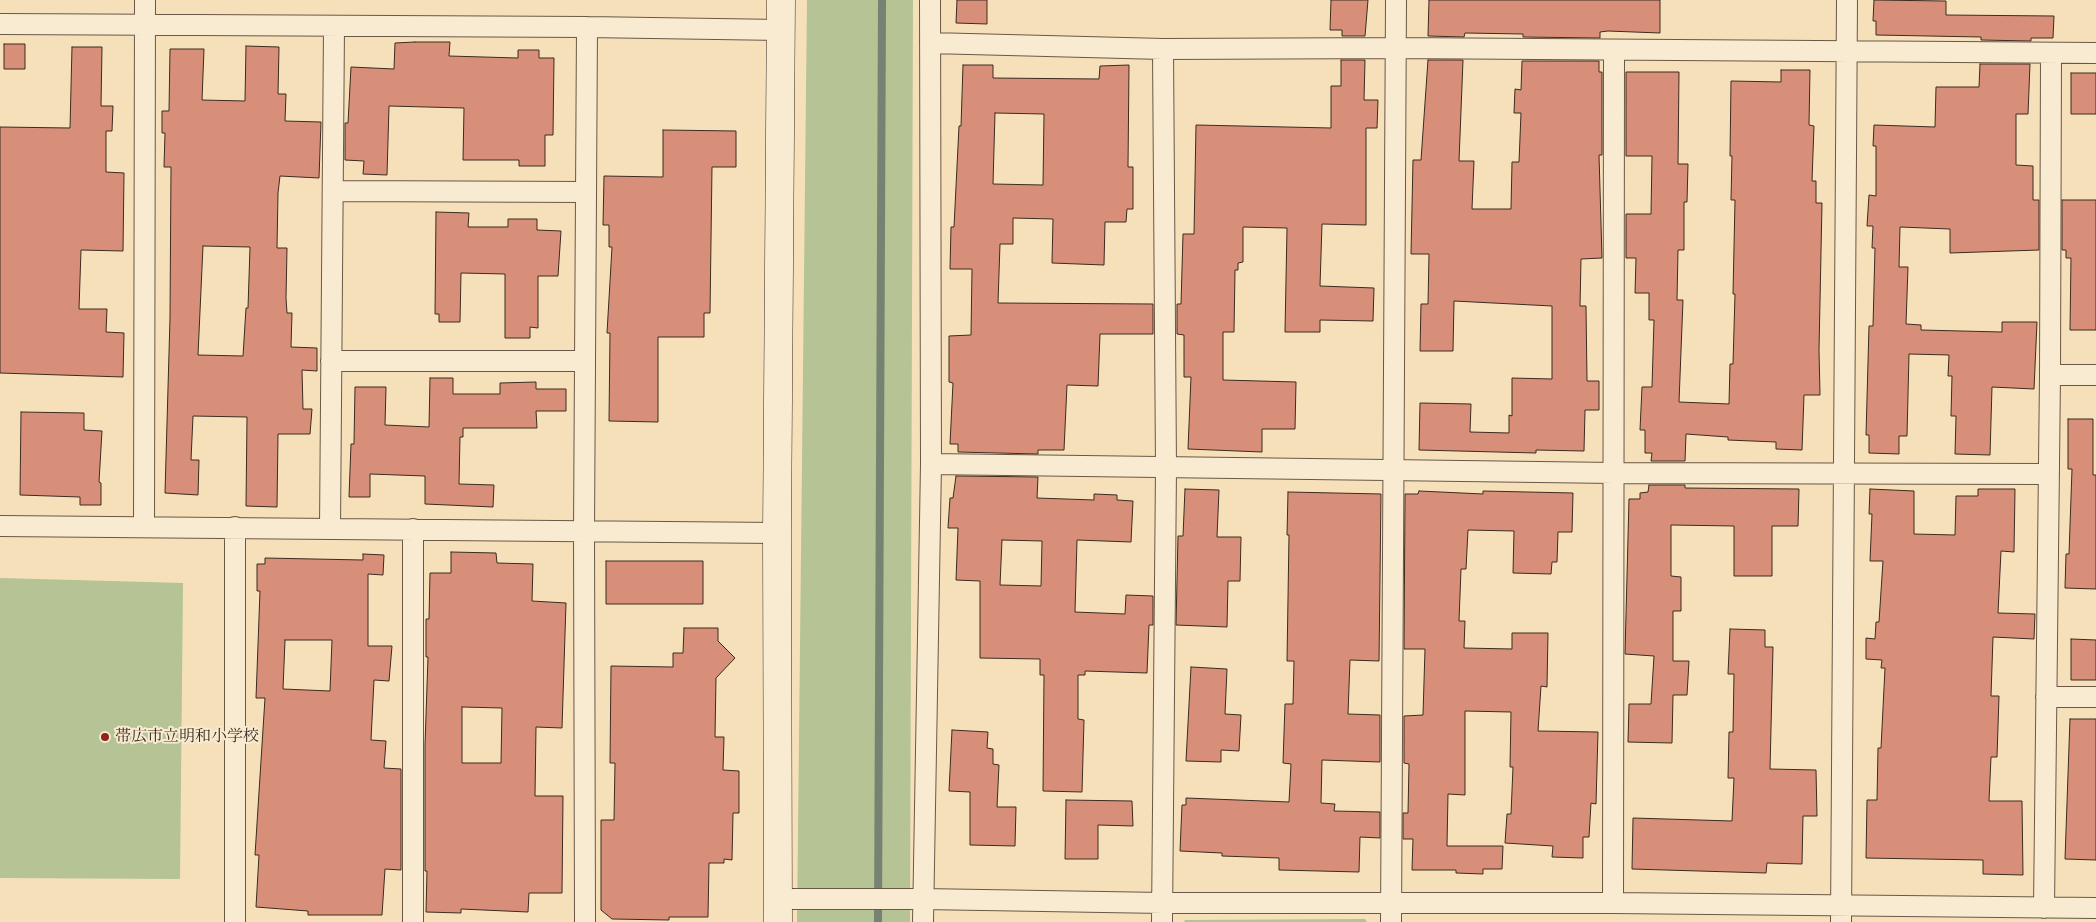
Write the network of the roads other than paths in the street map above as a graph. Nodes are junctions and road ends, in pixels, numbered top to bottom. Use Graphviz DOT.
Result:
graph roads {
  1 [pos="145,0"];
  2 [pos="781,0"];
  3 [pos="930,0"];
  4 [pos="1396,0"];
  5 [pos="1847,0"];
  6 [pos="0,24"];
  7 [pos="145,25"];
  8 [pos="334,27"];
  9 [pos="587,27"];
  10 [pos="781,30"];
  11 [pos="930,43"];
  12 [pos="1397,48"];
  13 [pos="1163,49"];
  14 [pos="1614,50"];
  15 [pos="1846,53"];
  16 [pos="2050,53"];
  17 [pos="2096,53"];
  18 [pos="333,191"];
  19 [pos="586,192"];
  20 [pos="331,361"];
  21 [pos="585,361"];
  22 [pos="2050,375"];
  23 [pos="2096,375"];
  24 [pos="931,464"];
  25 [pos="1166,468"];
  26 [pos="1392,468"];
  27 [pos="1614,473"];
  28 [pos="1844,474"];
  29 [pos="2049,474"];
  30 [pos="0,526"];
  31 [pos="144,526"];
  32 [pos="235,526"];
  33 [pos="330,528"];
  34 [pos="413,529"];
  35 [pos="584,531"];
  36 [pos="777,533"];
  37 [pos="2046,697"];
  38 [pos="2096,697"];
  39 [pos="923,899"];
  40 [pos="1613,904"];
  41 [pos="2044,908"];
  42 [pos="2096,908"];
  43 [pos="778,911"];
  44 [pos="1163,913"];
  45 [pos="1391,913"];
  46 [pos="1841,914"];
  47 [pos="234,922"];
  48 [pos="413,922"];
  49 [pos="585,922"];
  50 [pos="923,922"];
  1 -- 7 [label="street"];
  2 -- 10 [label="street"];
  3 -- 11 [label="street"];
  4 -- 12 [label="street"];
  5 -- 15 [label="street"];
  6 -- 7 [label="street"];
  7 -- 8 [label="street"];
  7 -- 31 [label="street"];
  8 -- 9 [label="street"];
  8 -- 18 [label="street"];
  9 -- 10 [label="street"];
  9 -- 19 [label="street"];
  10 -- 36 [label="street"];
  11 -- 13 [label="street"];
  11 -- 24 [label="street"];
  12 -- 13 [label="street"];
  12 -- 14 [label="street"];
  12 -- 26 [label="street"];
  13 -- 25 [label="street"];
  14 -- 15 [label="street"];
  14 -- 27 [label="street"];
  15 -- 16 [label="street"];
  15 -- 28 [label="street"];
  16 -- 17 [label="street"];
  16 -- 22 [label="street"];
  18 -- 19 [label="street"];
  18 -- 20 [label="street"];
  19 -- 21 [label="street"];
  20 -- 21 [label="street"];
  20 -- 33 [label="street"];
  21 -- 35 [label="street"];
  22 -- 23 [label="street"];
  22 -- 29 [label="street"];
  24 -- 25 [label="street"];
  24 -- 39 [label="street"];
  25 -- 26 [label="street"];
  25 -- 44 [label="street"];
  26 -- 27 [label="street"];
  26 -- 45 [label="street"];
  27 -- 28 [label="street"];
  27 -- 40 [label="street"];
  28 -- 29 [label="street"];
  28 -- 46 [label="street"];
  29 -- 37 [label="street"];
  30 -- 31 [label="street"];
  31 -- 32 [label="street"];
  32 -- 33 [label="street"];
  32 -- 47 [label="street"];
  33 -- 34 [label="street"];
  34 -- 35 [label="street"];
  34 -- 48 [label="street"];
  35 -- 36 [label="street"];
  35 -- 49 [label="street"];
  36 -- 43 [label="street"];
  37 -- 38 [label="street"];
  37 -- 41 [label="street"];
  39 -- 43 [label="street"];
  39 -- 44 [label="street"];
  39 -- 50 [label="street"];
  40 -- 45 [label="street"];
  40 -- 46 [label="street"];
  41 -- 42 [label="street"];
  41 -- 46 [label="street"];
  44 -- 45 [label="street"];
}
